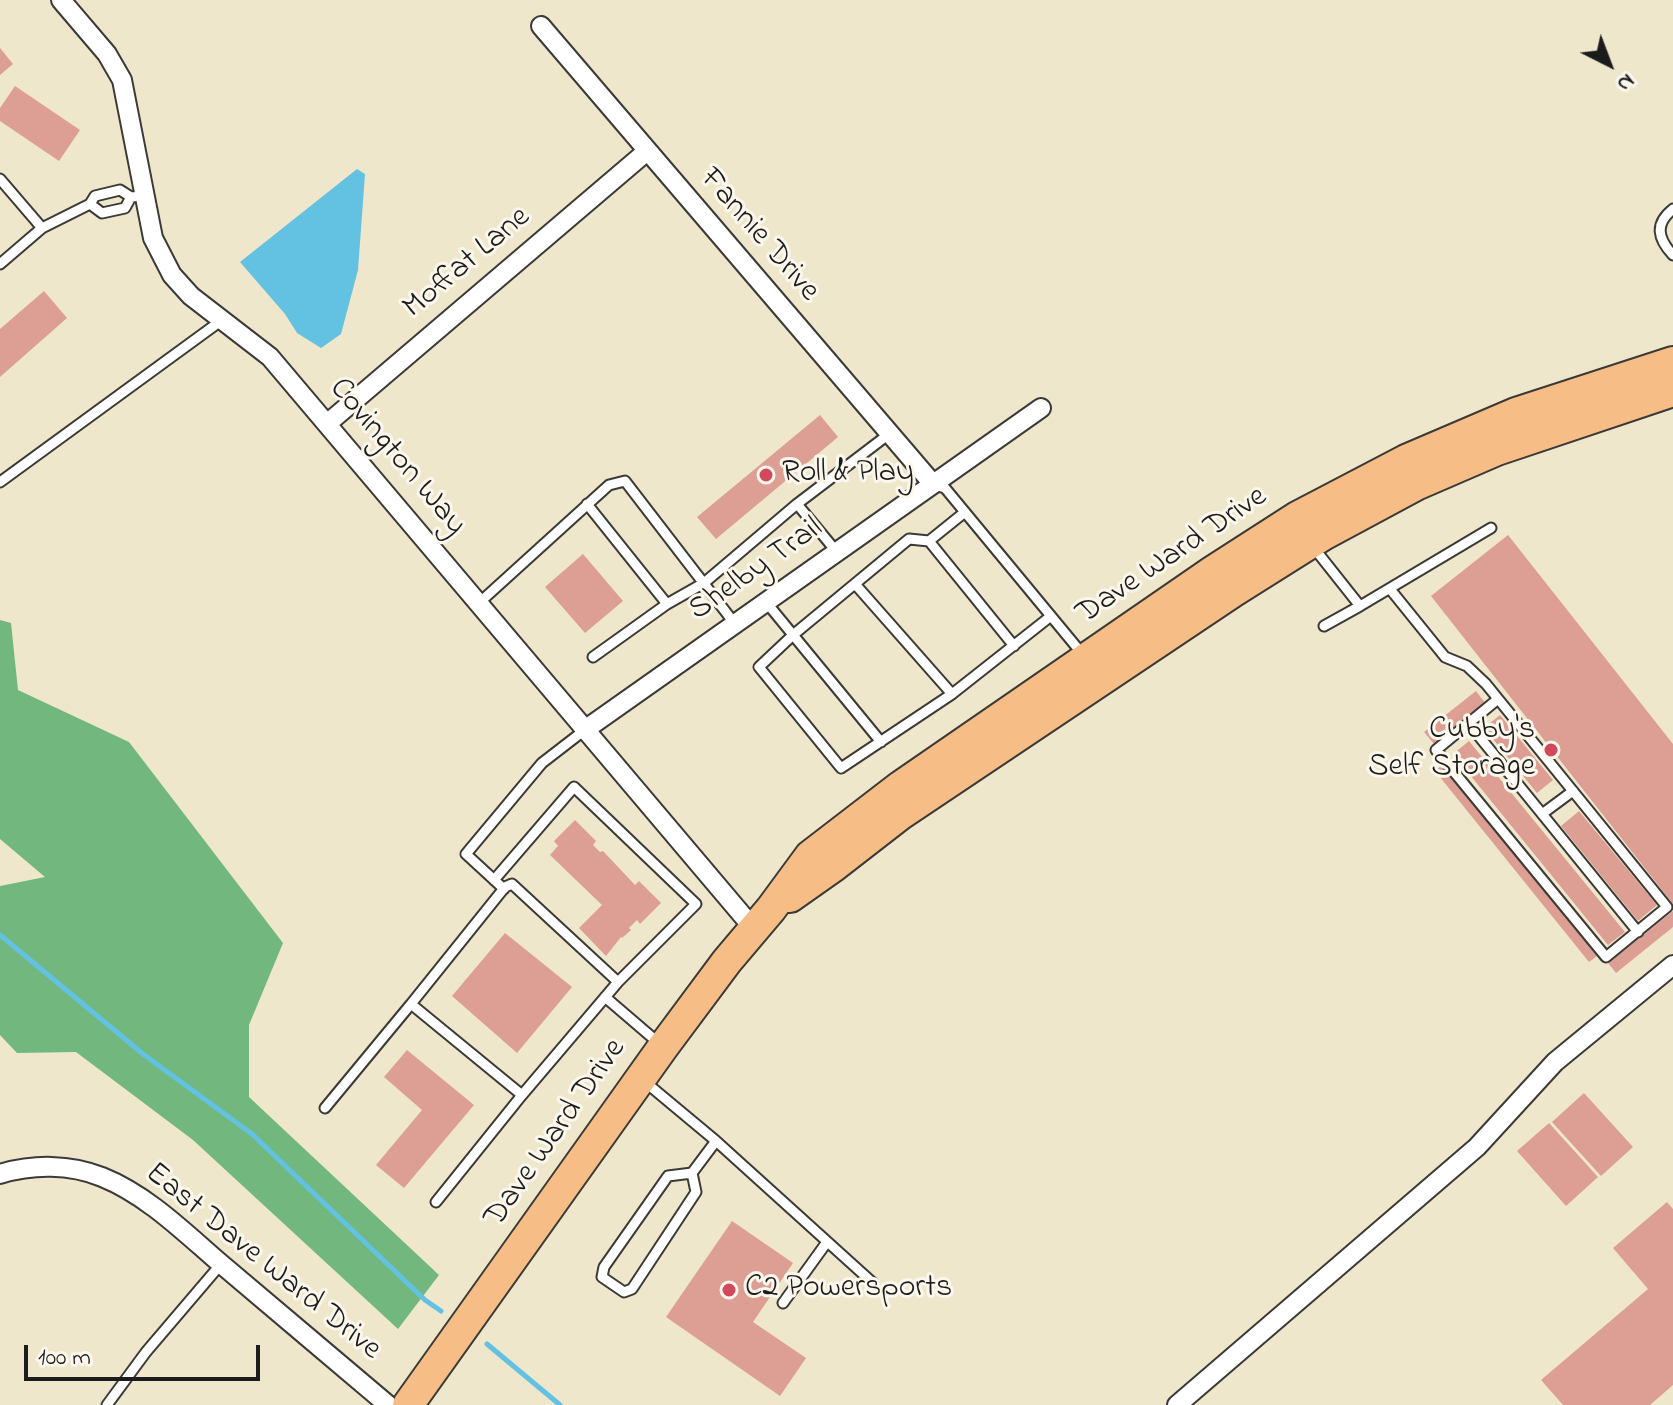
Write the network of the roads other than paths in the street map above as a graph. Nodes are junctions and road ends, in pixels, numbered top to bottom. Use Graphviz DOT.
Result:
graph roads {
  1 [pos="61,0"];
  2 [pos="541,26"];
  3 [pos="646,152"];
  4 [pos="0,179"];
  5 [pos="137,196"];
  6 [pos="90,204"];
  7 [pos="1673,209"];
  8 [pos="42,228"];
  9 [pos="1673,255"];
  10 [pos="0,264"];
  11 [pos="222,320"];
  12 [pos="1673,362"];
  13 [pos="1673,391"];
  14 [pos="1041,408"];
  15 [pos="328,423"];
  16 [pos="889,434"];
  17 [pos="0,482"];
  18 [pos="933,484"];
  19 [pos="587,504"];
  20 [pos="797,504"];
  21 [pos="965,512"];
  22 [pos="1491,528"];
  23 [pos="1304,530"];
  24 [pos="929,541"];
  25 [pos="836,551"];
  26 [pos="704,583"];
  27 [pos="855,584"];
  28 [pos="1390,589"];
  29 [pos="765,602"];
  30 [pos="479,603"];
  31 [pos="667,604"];
  32 [pos="1360,606"];
  33 [pos="1051,616"];
  34 [pos="735,624"];
  35 [pos="1324,626"];
  36 [pos="793,635"];
  37 [pos="1014,646"];
  38 [pos="593,657"];
  39 [pos="1086,659"];
  40 [pos="952,694"];
  41 [pos="1498,699"];
  42 [pos="1469,724"];
  43 [pos="586,729"];
  44 [pos="881,742"];
  45 [pos="1573,791"];
  46 [pos="1542,814"];
  47 [pos="494,880"];
  48 [pos="504,889"];
  49 [pos="763,919"];
  50 [pos="1638,932"];
  51 [pos="1673,965"];
  52 [pos="618,982"];
  53 [pos="605,997"];
  54 [pos="411,1004"];
  55 [pos="663,1047"];
  56 [pos="641,1079"];
  57 [pos="522,1095"];
  58 [pos="325,1108"];
  59 [pos="716,1141"];
  60 [pos="692,1173"];
  61 [pos="0,1174"];
  62 [pos="436,1202"];
  63 [pos="827,1242"];
  64 [pos="221,1264"];
  65 [pos="873,1283"];
  66 [pos="783,1303"];
  67 [pos="107,1405"];
  68 [pos="388,1405"];
  69 [pos="408,1405"];
  70 [pos="1177,1405"];
  1 -- 5 [label="street, Covington Way"];
  2 -- 3 [label="street, Fannie Drive"];
  3 -- 15 [label="street, Moffat Lane"];
  3 -- 16 [label="street, Fannie Drive"];
  4 -- 8 [label="lane"];
  5 -- 6 [label="lane"];
  5 -- 6 [label="lane"];
  5 -- 11 [label="street, Covington Way"];
  6 -- 8 [label="lane"];
  7 -- 9 [label="lane"];
  8 -- 10 [label="lane"];
  11 -- 15 [label="street, Covington Way"];
  11 -- 17 [label="lane"];
  12 -- 23 [label="main road, Dave Ward Drive"];
  13 -- 23 [label="main road, Dave Ward Drive"];
  14 -- 18 [label="street, Shelby Trail"];
  15 -- 30 [label="street, Covington Way"];
  16 -- 18 [label="street, Fannie Drive"];
  16 -- 20 [label="lane"];
  18 -- 21 [label="lane"];
  18 -- 25 [label="street, Shelby Trail"];
  19 -- 26 [label="lane"];
  19 -- 30 [label="lane"];
  19 -- 31 [label="lane"];
  20 -- 25 [label="lane"];
  20 -- 26 [label="lane"];
  21 -- 24 [label="lane"];
  21 -- 33 [label="lane"];
  22 -- 28 [label="lane"];
  23 -- 32 [label="lane"];
  23 -- 39 [label="main road, Dave Ward Drive"];
  23 -- 49 [label="main road, Dave Ward Drive"];
  24 -- 27 [label="lane"];
  24 -- 37 [label="lane"];
  25 -- 29 [label="street, Shelby Trail"];
  26 -- 31 [label="lane"];
  26 -- 34 [label="lane"];
  27 -- 36 [label="lane"];
  27 -- 40 [label="lane"];
  28 -- 32 [label="lane"];
  28 -- 41 [label="lane"];
  29 -- 34 [label="street, Shelby Trail"];
  29 -- 36 [label="lane"];
  30 -- 43 [label="street, Covington Way"];
  31 -- 38 [label="lane"];
  32 -- 35 [label="lane"];
  33 -- 37 [label="lane"];
  33 -- 39 [label="lane"];
  34 -- 43 [label="street, Shelby Trail"];
  36 -- 44 [label="lane"];
  36 -- 44 [label="lane"];
  37 -- 40 [label="lane"];
  39 -- 49 [label="main road, Dave Ward Drive"];
  40 -- 44 [label="lane"];
  41 -- 42 [label="lane"];
  41 -- 45 [label="lane"];
  42 -- 46 [label="lane"];
  42 -- 50 [label="lane"];
  43 -- 47 [label="lane"];
  43 -- 49 [label="street, Covington Way"];
  45 -- 46 [label="lane"];
  45 -- 50 [label="lane"];
  46 -- 50 [label="lane"];
  47 -- 48 [label="lane"];
  47 -- 52 [label="lane"];
  48 -- 52 [label="lane"];
  48 -- 54 [label="lane"];
  49 -- 55 [label="main road, Dave Ward Drive"];
  51 -- 70 [label="street"];
  52 -- 53 [label="lane"];
  53 -- 55 [label="lane"];
  53 -- 57 [label="lane"];
  54 -- 57 [label="lane"];
  54 -- 58 [label="lane"];
  55 -- 56 [label="main road, Dave Ward Drive"];
  56 -- 59 [label="lane"];
  56 -- 69 [label="main road, Dave Ward Drive"];
  57 -- 62 [label="lane"];
  59 -- 60 [label="lane"];
  59 -- 63 [label="lane"];
  60 -- 60 [label="lane"];
  61 -- 64 [label="street, East Dave Ward Drive"];
  63 -- 65 [label="lane"];
  63 -- 66 [label="lane"];
  64 -- 67 [label="lane"];
  64 -- 68 [label="street, East Dave Ward Drive"];
}
